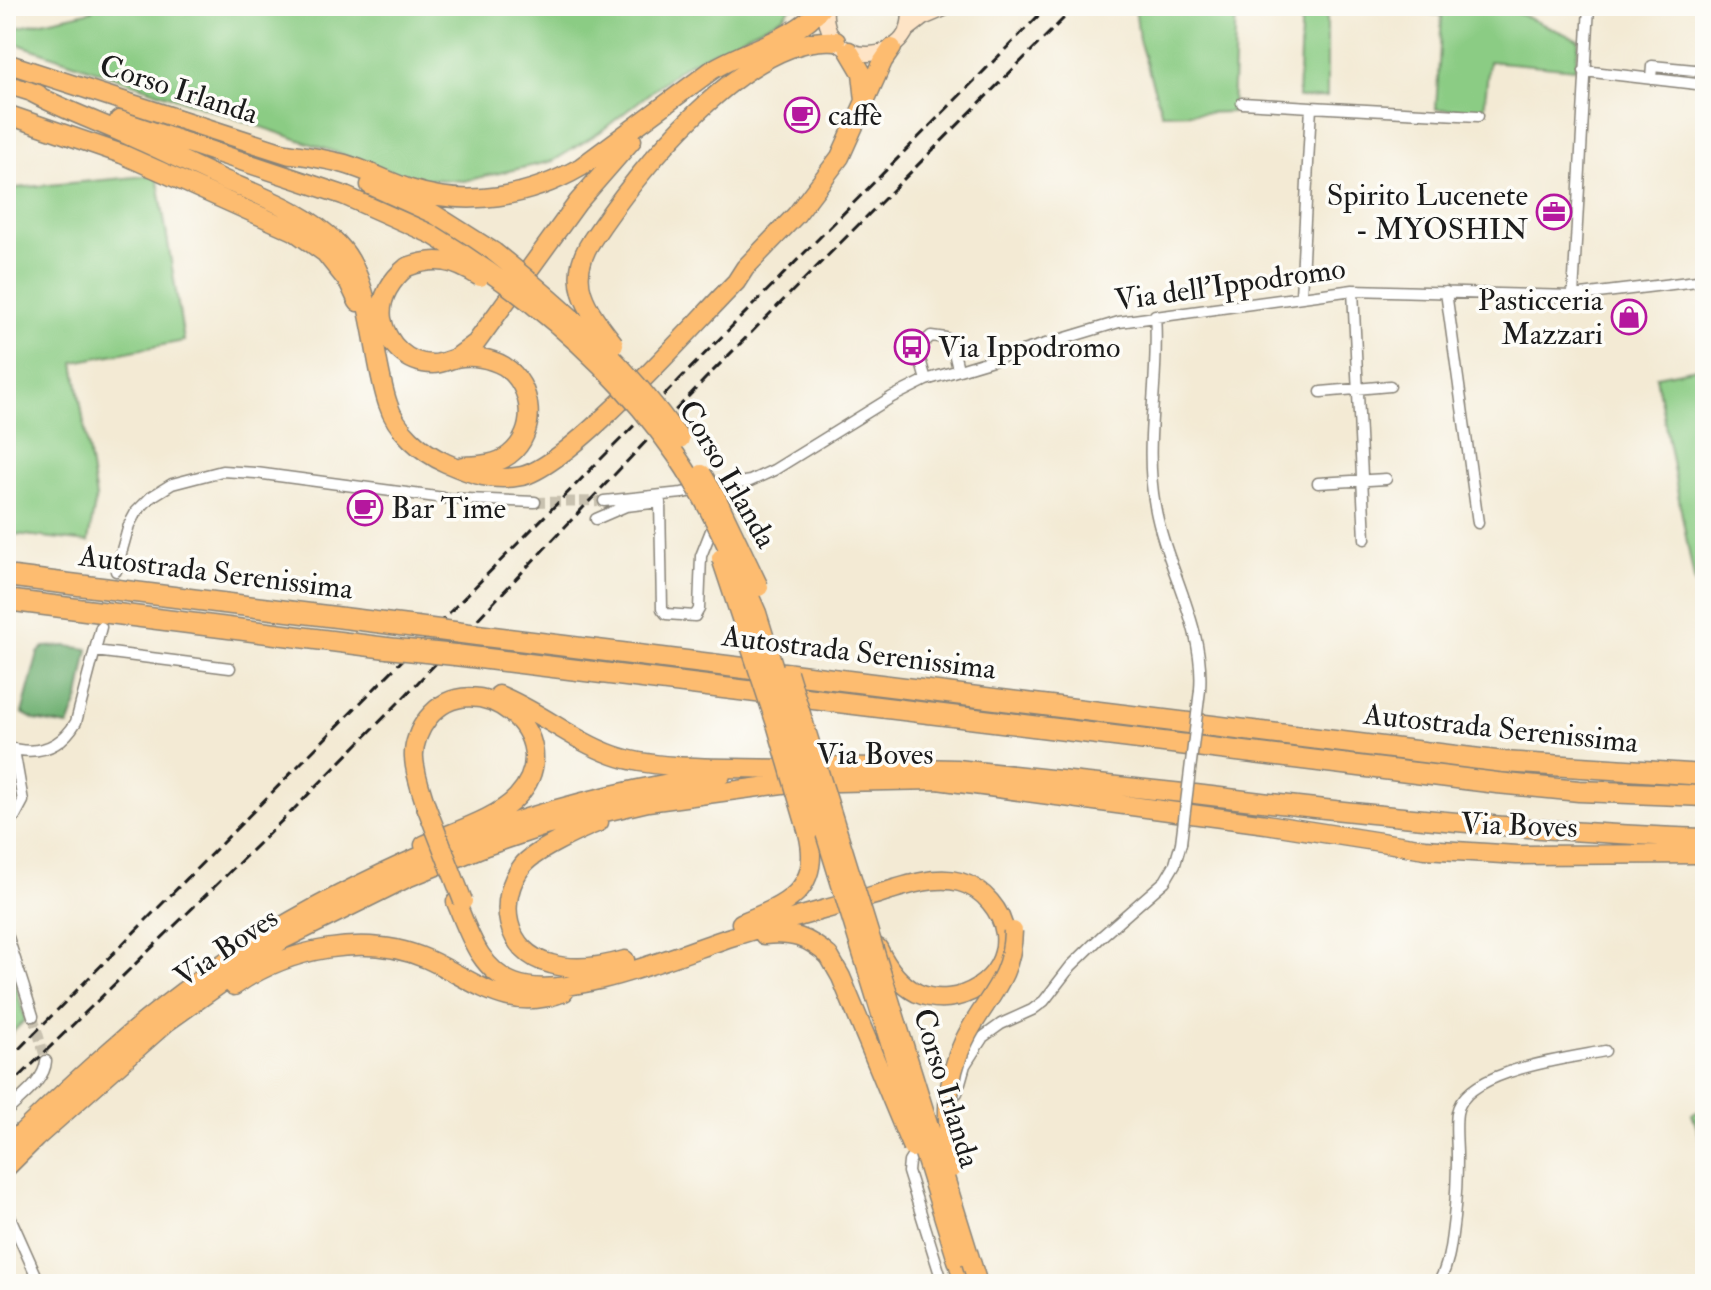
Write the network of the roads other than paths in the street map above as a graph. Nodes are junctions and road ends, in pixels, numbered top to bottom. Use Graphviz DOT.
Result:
graph roads {
  1 [pos="824,6"];
  2 [pos="909,6"];
  3 [pos="951,6"];
  4 [pos="1589,6"];
  5 [pos="906,31"];
  6 [pos="842,46"];
  7 [pos="892,48"];
  8 [pos="6,50"];
  9 [pos="6,63"];
  10 [pos="1584,71"];
  11 [pos="1705,71"];
  12 [pos="1651,79"];
  13 [pos="6,84"];
  14 [pos="1705,85"];
  15 [pos="29,91"];
  16 [pos="117,99"];
  17 [pos="865,102"];
  18 [pos="1242,103"];
  19 [pos="665,105"];
  20 [pos="1311,107"];
  21 [pos="6,114"];
  22 [pos="1478,116"];
  23 [pos="281,152"];
  24 [pos="1705,280"];
  25 [pos="1353,290"];
  26 [pos="1446,292"];
  27 [pos="1301,296"];
  28 [pos="1573,296"];
  29 [pos="1155,315"];
  30 [pos="371,332"];
  31 [pos="571,338"];
  32 [pos="456,358"];
  33 [pos="958,369"];
  34 [pos="926,380"];
  35 [pos="1390,386"];
  36 [pos="1358,389"];
  37 [pos="1321,392"];
  38 [pos="651,399"];
  39 [pos="454,466"];
  40 [pos="1386,479"];
  41 [pos="1363,481"];
  42 [pos="1318,483"];
  43 [pos="700,485"];
  44 [pos="604,501"];
  45 [pos="535,502"];
  46 [pos="596,519"];
  47 [pos="1478,523"];
  48 [pos="1365,539"];
  49 [pos="116,571"];
  50 [pos="6,576"];
  51 [pos="6,600"];
  52 [pos="101,627"];
  53 [pos="95,651"];
  54 [pos="230,668"];
  55 [pos="10,748"];
  56 [pos="831,766"];
  57 [pos="1705,775"];
  58 [pos="752,787"];
  59 [pos="1705,796"];
  60 [pos="422,807"];
  61 [pos="6,821"];
  62 [pos="1705,838"];
  63 [pos="449,845"];
  64 [pos="430,852"];
  65 [pos="1705,854"];
  66 [pos="324,902"];
  67 [pos="459,902"];
  68 [pos="6,931"];
  69 [pos="1009,932"];
  70 [pos="871,935"];
  71 [pos="696,944"];
  72 [pos="612,963"];
  73 [pos="597,980"];
  74 [pos="33,1016"];
  75 [pos="1605,1051"];
  76 [pos="46,1061"];
  77 [pos="113,1069"];
  78 [pos="6,1112"];
  79 [pos="6,1148"];
  80 [pos="6,1168"];
  81 [pos="6,1208"];
  82 [pos="961,1226"];
  83 [pos="956,1257"];
  84 [pos="40,1284"];
  85 [pos="943,1284"];
  86 [pos="965,1284"];
  87 [pos="978,1284"];
  88 [pos="1438,1284"];
  1 -- 6 [label="main road"];
  1 -- 19 [label="highway"];
  2 -- 5 [label="main road"];
  3 -- 5 [label="main road"];
  4 -- 10 [label="street"];
  5 -- 7 [label="main road"];
  6 -- 7 [label="main road"];
  6 -- 17 [label="highway"];
  6 -- 38 [label="highway, bridge"];
  7 -- 17 [label="highway"];
  8 -- 16 [label="highway"];
  9 -- 16 [label="highway, Corso Irlanda"];
  10 -- 12 [label="street"];
  10 -- 28 [label="street"];
  11 -- 12 [label="street"];
  12 -- 14 [label="street"];
  13 -- 15 [label="highway, Corso Irlanda"];
  15 -- 30 [label="highway"];
  15 -- 31 [label="highway, Corso Irlanda, bridge"];
  16 -- 23 [label="highway, Corso Irlanda"];
  17 -- 39 [label="highway"];
  18 -- 20 [label="street"];
  19 -- 23 [label="highway"];
  19 -- 32 [label="highway"];
  20 -- 22 [label="street"];
  20 -- 27 [label="street"];
  21 -- 30 [label="highway"];
  23 -- 38 [label="highway, Corso Irlanda, bridge"];
  24 -- 28 [label="street, Via dell'Ippodromo"];
  25 -- 26 [label="street, Via dell'Ippodromo"];
  25 -- 27 [label="street, Via dell'Ippodromo"];
  25 -- 36 [label="street"];
  26 -- 28 [label="street, Via dell'Ippodromo"];
  26 -- 47 [label="street"];
  27 -- 29 [label="street, Via dell'Ippodromo"];
  29 -- 33 [label="street, Via dell'Ippodromo"];
  29 -- 85 [label="street, bridge"];
  30 -- 39 [label="highway"];
  31 -- 32 [label="highway, bridge"];
  31 -- 43 [label="highway, Corso Irlanda, bridge"];
  32 -- 39 [label="highway"];
  33 -- 34 [label="street, Via dell'Ippodromo"];
  33 -- 34 [label="street"];
  34 -- 43 [label="street, Via dell'Ippodromo"];
  35 -- 36 [label="street"];
  36 -- 37 [label="street"];
  36 -- 41 [label="street"];
  38 -- 70 [label="highway, Corso Irlanda, bridge"];
  40 -- 41 [label="street"];
  41 -- 42 [label="street"];
  41 -- 48 [label="street"];
  43 -- 44 [label="street, Via dell'Ippodromo"];
  43 -- 46 [label="street"];
  43 -- 71 [label="highway, bridge"];
  43 -- 83 [label="highway, Corso Irlanda, bridge"];
  45 -- 49 [label="street"];
  50 -- 57 [label="highway, Autostrada Serenissima, bridge"];
  51 -- 59 [label="highway, Autostrada Serenissima, bridge"];
  52 -- 53 [label="street"];
  53 -- 54 [label="street"];
  53 -- 55 [label="street"];
  55 -- 61 [label="street"];
  56 -- 62 [label="highway, Via Boves"];
  58 -- 65 [label="highway, Via Boves"];
  58 -- 72 [label="highway"];
  58 -- 77 [label="highway, Via Boves"];
  60 -- 63 [label="highway, Via Boves"];
  60 -- 66 [label="highway"];
  60 -- 67 [label="highway"];
  64 -- 66 [label="highway, Via Boves"];
  66 -- 79 [label="highway, Via Boves"];
  67 -- 72 [label="highway"];
  67 -- 73 [label="highway"];
  68 -- 74 [label="street"];
  69 -- 70 [label="highway, bridge"];
  69 -- 71 [label="highway"];
  69 -- 82 [label="highway, bridge"];
  70 -- 82 [label="highway, Corso Irlanda, bridge"];
  71 -- 72 [label="highway"];
  71 -- 73 [label="highway"];
  71 -- 83 [label="highway, bridge"];
  73 -- 77 [label="highway, Via Boves"];
  75 -- 88 [label="street"];
  76 -- 78 [label="street"];
  77 -- 80 [label="highway, Via Boves"];
  81 -- 84 [label="street"];
  82 -- 87 [label="highway, Corso Irlanda, bridge"];
  83 -- 86 [label="highway, Corso Irlanda"];
}
